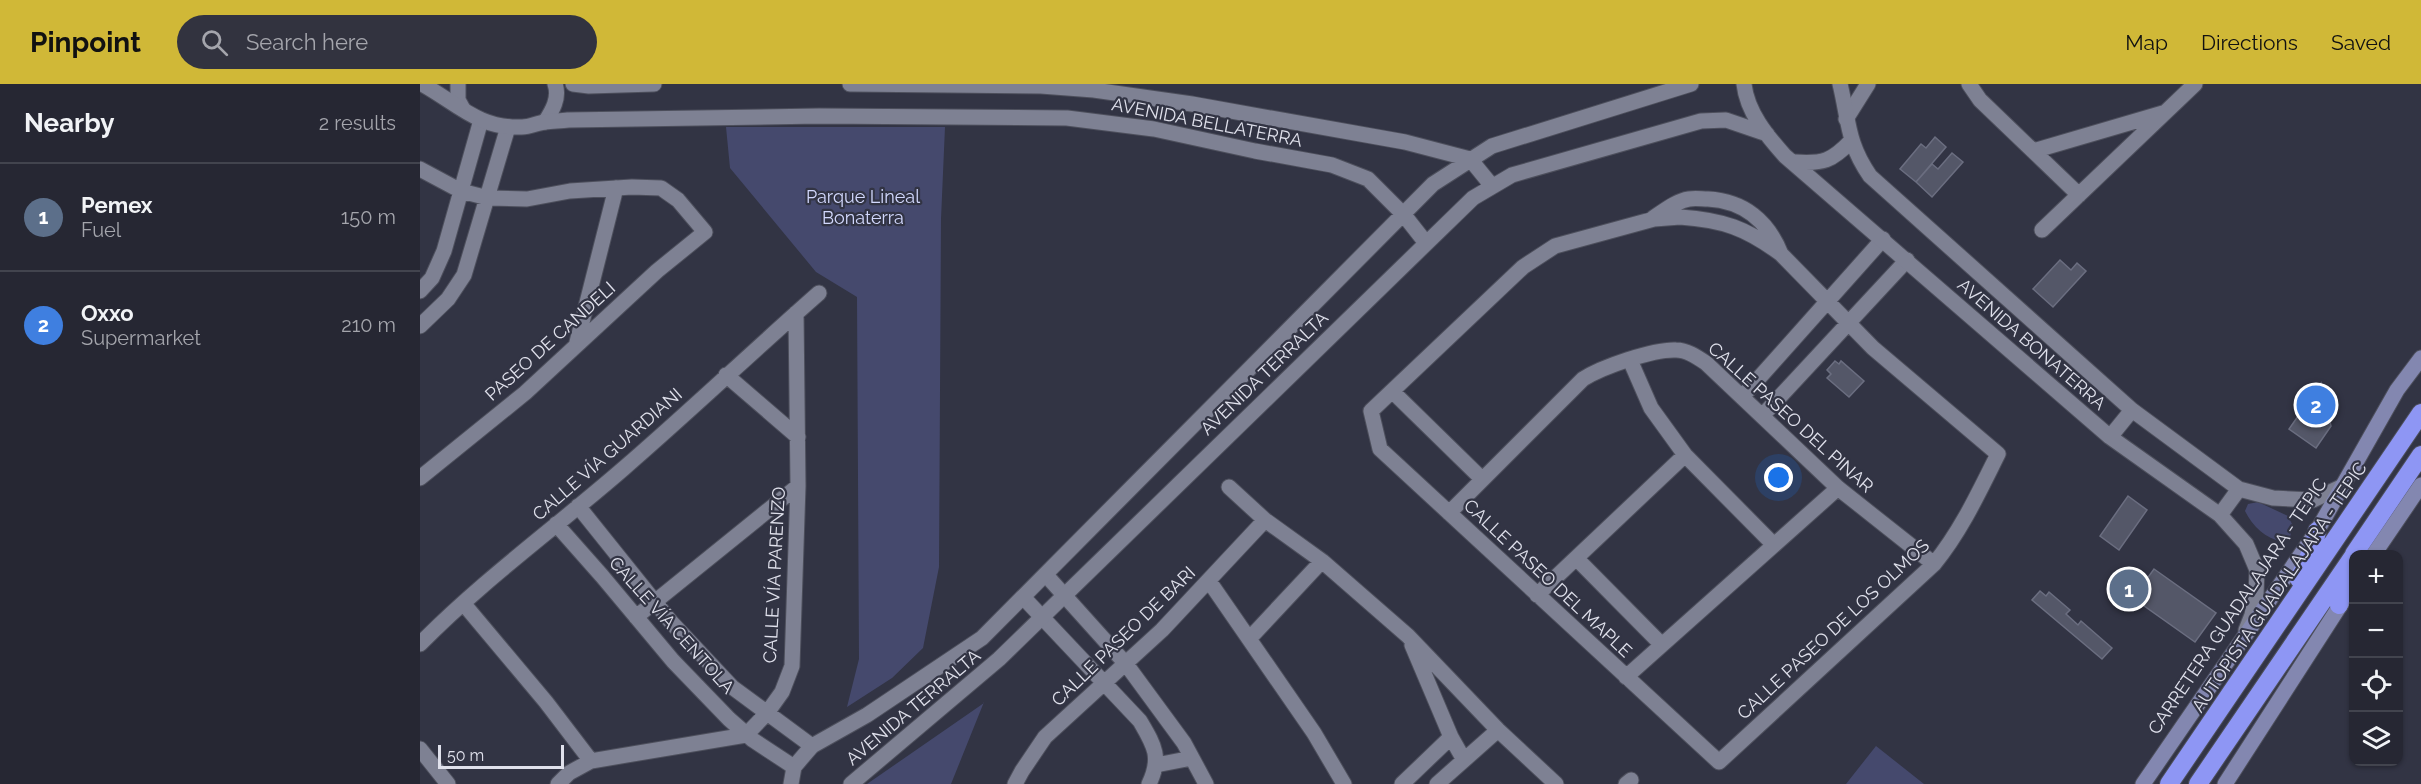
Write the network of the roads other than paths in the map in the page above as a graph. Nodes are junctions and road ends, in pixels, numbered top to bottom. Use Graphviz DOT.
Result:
graph roads {
  1 [pos="422,84"];
  2 [pos="458,84"];
  3 [pos="555,84"];
  4 [pos="573,84"];
  5 [pos="654,84"];
  6 [pos="850,84"];
  7 [pos="1691,84"];
  8 [pos="1744,84"];
  9 [pos="1840,84"];
  10 [pos="1868,84"];
  11 [pos="1969,84"];
  12 [pos="2195,84"];
  13 [pos="463,109"];
  14 [pos="2165,112"];
  15 [pos="1846,119"];
  16 [pos="481,120"];
  17 [pos="545,122"];
  18 [pos="508,127"];
  19 [pos="1767,134"];
  20 [pos="1851,141"];
  21 [pos="2033,151"];
  22 [pos="1470,159"];
  23 [pos="1795,162"];
  24 [pos="420,169"];
  25 [pos="1492,186"];
  26 [pos="616,188"];
  27 [pos="461,191"];
  28 [pos="2079,195"];
  29 [pos="488,198"];
  30 [pos="1404,215"];
  31 [pos="1650,220"];
  32 [pos="2042,230"];
  33 [pos="1883,240"];
  34 [pos="1426,243"];
  35 [pos="1781,254"];
  36 [pos="1907,260"];
  37 [pos="420,291"];
  38 [pos="819,293"];
  39 [pos="1828,301"];
  40 [pos="796,313"];
  41 [pos="1849,323"];
  42 [pos="420,326"];
  43 [pos="576,346"];
  44 [pos="2421,358"];
  45 [pos="1630,360"];
  46 [pos="726,375"];
  47 [pos="1392,392"];
  48 [pos="1742,397"];
  49 [pos="2132,410"];
  50 [pos="2421,413"];
  51 [pos="1762,416"];
  52 [pos="798,437"];
  53 [pos="2110,437"];
  54 [pos="1685,455"];
  55 [pos="2421,455"];
  56 [pos="420,478"];
  57 [pos="1482,479"];
  58 [pos="2421,485"];
  59 [pos="798,486"];
  60 [pos="2343,486"];
  61 [pos="1229,487"];
  62 [pos="1838,488"];
  63 [pos="2239,489"];
  64 [pos="578,506"];
  65 [pos="1449,513"];
  66 [pos="2220,515"];
  67 [pos="1265,520"];
  68 [pos="556,524"];
  69 [pos="2317,531"];
  70 [pos="1774,545"];
  71 [pos="2356,550"];
  72 [pos="2377,550"];
  73 [pos="1576,558"];
  74 [pos="2349,560"];
  75 [pos="1322,561"];
  76 [pos="1934,564"];
  77 [pos="2349,567"];
  78 [pos="1046,575"];
  79 [pos="1209,581"];
  80 [pos="2349,591"];
  81 [pos="1064,595"];
  82 [pos="1538,595"];
  83 [pos="1023,597"];
  84 [pos="2295,600"];
  85 [pos="463,603"];
  86 [pos="656,603"];
  87 [pos="2339,605"];
  88 [pos="1042,617"];
  89 [pos="636,618"];
  90 [pos="1408,636"];
  91 [pos="1250,639"];
  92 [pos="2242,640"];
  93 [pos="420,644"];
  94 [pos="1662,645"];
  95 [pos="1126,664"];
  96 [pos="1626,677"];
  97 [pos="1105,684"];
  98 [pos="768,713"];
  99 [pos="1497,729"];
  100 [pos="746,735"];
  101 [pos="1451,737"];
  102 [pos="812,746"];
  103 [pos="420,749"];
  104 [pos="1192,758"];
  105 [pos="1464,760"];
  106 [pos="591,761"];
  107 [pos="1719,762"];
  108 [pos="1156,765"];
  109 [pos="794,767"];
  110 [pos="448,784"];
  111 [pos="558,784"];
  112 [pos="791,784"];
  113 [pos="851,784"];
  114 [pos="1016,784"];
  115 [pos="1149,784"];
  116 [pos="1206,784"];
  117 [pos="1344,784"];
  118 [pos="1402,784"];
  119 [pos="1437,784"];
  120 [pos="1556,784"];
  121 [pos="2143,784"];
  122 [pos="2169,784"];
  123 [pos="2198,784"];
  124 [pos="2225,784"];
  1 -- 13 [label="street, AVENIDA BELLATERRA"];
  2 -- 13 [label="street"];
  3 -- 17 [label="street"];
  4 -- 5 [label="street"];
  6 -- 22 [label="street, AVENIDA BELLATERRA"];
  7 -- 22 [label="street, AVENIDA TERRALTA"];
  8 -- 19 [label="street, AVENIDA BONATERRA"];
  9 -- 15 [label="street, AVENIDA BONATERRA"];
  10 -- 15 [label="street"];
  11 -- 21 [label="street"];
  12 -- 14 [label="street"];
  13 -- 16 [label="street, AVENIDA BELLATERRA"];
  14 -- 21 [label="street"];
  14 -- 28 [label="street"];
  15 -- 20 [label="street, AVENIDA BONATERRA"];
  16 -- 18 [label="street, AVENIDA BELLATERRA"];
  16 -- 27 [label="street"];
  17 -- 18 [label="street, AVENIDA BELLATERRA"];
  17 -- 30 [label="street, AVENIDA BELLATERRA"];
  18 -- 29 [label="street"];
  19 -- 23 [label="street, AVENIDA BONATERRA"];
  19 -- 25 [label="street, AVENIDA TERRALTA"];
  20 -- 23 [label="street"];
  20 -- 49 [label="street, AVENIDA BONATERRA"];
  21 -- 28 [label="street"];
  22 -- 25 [label="street"];
  22 -- 30 [label="street, AVENIDA TERRALTA"];
  23 -- 33 [label="street, AVENIDA BONATERRA"];
  24 -- 27 [label="street"];
  25 -- 34 [label="street, AVENIDA TERRALTA"];
  26 -- 29 [label="street"];
  26 -- 43 [label="street"];
  26 -- 43 [label="street, PASEO DE CANDELI"];
  27 -- 29 [label="street"];
  27 -- 37 [label="street"];
  28 -- 32 [label="street"];
  29 -- 42 [label="street"];
  30 -- 34 [label="street, AVENIDA BELLATERRA"];
  30 -- 78 [label="street, AVENIDA TERRALTA"];
  31 -- 35 [label="street"];
  31 -- 35 [label="street"];
  31 -- 47 [label="street"];
  33 -- 36 [label="street, AVENIDA BONATERRA"];
  33 -- 39 [label="street"];
  34 -- 81 [label="street, AVENIDA TERRALTA"];
  35 -- 39 [label="street"];
  36 -- 41 [label="street"];
  36 -- 53 [label="street, AVENIDA BONATERRA"];
  38 -- 40 [label="street, CALLE VÍA GUARDIANI"];
  39 -- 41 [label="street"];
  39 -- 48 [label="street"];
  40 -- 46 [label="street, CALLE VÍA GUARDIANI"];
  40 -- 52 [label="street, CALLE VÍA PARENZO"];
  41 -- 51 [label="street"];
  41 -- 76 [label="street, CALLE PASEO DE LOS OLMOS"];
  43 -- 56 [label="street, PASEO DE CANDELI"];
  44 -- 60 [label="main road, CARRETERA GUADALAJARA - TEPIC"];
  45 -- 48 [label="street, CALLE PASEO DEL PINAR"];
  45 -- 54 [label="street"];
  45 -- 57 [label="street, CALLE PASEO DEL PINAR"];
  46 -- 52 [label="street"];
  46 -- 64 [label="street, CALLE VÍA GUARDIANI"];
  47 -- 57 [label="street"];
  47 -- 65 [label="street, CALLE PASEO DEL MAPLE"];
  48 -- 51 [label="street, CALLE PASEO DEL PINAR"];
  49 -- 53 [label="street"];
  49 -- 63 [label="street, AVENIDA BONATERRA"];
  50 -- 84 [label="highway, AUTOPISTA GUADALAJARA - TEPIC"];
  51 -- 62 [label="street, CALLE PASEO DEL PINAR"];
  52 -- 59 [label="street, CALLE VÍA PARENZO"];
  53 -- 66 [label="street, AVENIDA BONATERRA"];
  54 -- 70 [label="street"];
  54 -- 73 [label="street"];
  55 -- 71 [label="highway"];
  57 -- 65 [label="street, CALLE PASEO DEL PINAR"];
  58 -- 72 [label="main road"];
  59 -- 86 [label="street"];
  59 -- 98 [label="street, CALLE VÍA PARENZO"];
  60 -- 63 [label="street, AVENIDA BONATERRA"];
  60 -- 69 [label="main road, CARRETERA GUADALAJARA - TEPIC"];
  61 -- 67 [label="street"];
  62 -- 70 [label="street"];
  62 -- 76 [label="street, CALLE PASEO DEL PINAR"];
  63 -- 66 [label="street"];
  64 -- 68 [label="street, CALLE VÍA GUARDIANI"];
  64 -- 86 [label="street, CALLE VÍA CENTOLA"];
  65 -- 82 [label="street, CALLE PASEO DEL MAPLE"];
  66 -- 92 [label="street, AVENIDA BONATERRA"];
  67 -- 75 [label="street"];
  67 -- 79 [label="street, CALLE PASEO DE BARI"];
  68 -- 85 [label="street, CALLE VÍA GUARDIANI"];
  68 -- 89 [label="street, CALLE VÍA CENTOLA"];
  69 -- 84 [label="highway"];
  69 -- 92 [label="main road, CARRETERA GUADALAJARA - TEPIC"];
  70 -- 94 [label="street"];
  73 -- 82 [label="street"];
  73 -- 94 [label="street"];
  74 -- 123 [label="highway"];
  75 -- 90 [label="street"];
  75 -- 91 [label="street"];
  76 -- 107 [label="street, CALLE PASEO DE LOS OLMOS"];
  77 -- 87 [label="highway"];
  78 -- 81 [label="street"];
  78 -- 83 [label="street, AVENIDA TERRALTA"];
  79 -- 91 [label="street"];
  79 -- 95 [label="street, CALLE PASEO DE BARI"];
  80 -- 87 [label="main road"];
  81 -- 88 [label="street, AVENIDA TERRALTA"];
  81 -- 95 [label="street"];
  82 -- 96 [label="street, CALLE PASEO DEL MAPLE"];
  83 -- 88 [label="street"];
  83 -- 102 [label="street, AVENIDA TERRALTA"];
  84 -- 122 [label="highway, AUTOPISTA GUADALAJARA - TEPIC"];
  85 -- 93 [label="street, CALLE VÍA GUARDIANI"];
  85 -- 106 [label="street"];
  86 -- 89 [label="street"];
  86 -- 98 [label="street, CALLE VÍA CENTOLA"];
  87 -- 124 [label="main road"];
  88 -- 97 [label="street"];
  88 -- 113 [label="street, AVENIDA TERRALTA"];
  89 -- 100 [label="street, CALLE VÍA CENTOLA"];
  90 -- 99 [label="street"];
  90 -- 101 [label="street"];
  91 -- 117 [label="street"];
  92 -- 121 [label="main road, CARRETERA GUADALAJARA - TEPIC"];
  94 -- 96 [label="street"];
  95 -- 97 [label="street, CALLE PASEO DE BARI"];
  95 -- 104 [label="street"];
  96 -- 107 [label="street, CALLE PASEO DEL MAPLE"];
  97 -- 108 [label="street"];
  97 -- 114 [label="street, CALLE PASEO DE BARI"];
  98 -- 100 [label="street, CALLE VÍA PARENZO"];
  98 -- 102 [label="street, CALLE VÍA CENTOLA"];
  99 -- 105 [label="street"];
  99 -- 120 [label="street"];
  100 -- 106 [label="street"];
  100 -- 109 [label="street, CALLE VÍA CENTOLA"];
  101 -- 105 [label="street"];
  101 -- 118 [label="street"];
  102 -- 109 [label="street, AVENIDA TERRALTA"];
  103 -- 110 [label="street"];
  104 -- 108 [label="street"];
  104 -- 116 [label="street"];
  105 -- 119 [label="street"];
  106 -- 111 [label="street"];
  108 -- 115 [label="street"];
  109 -- 112 [label="street"];
}
